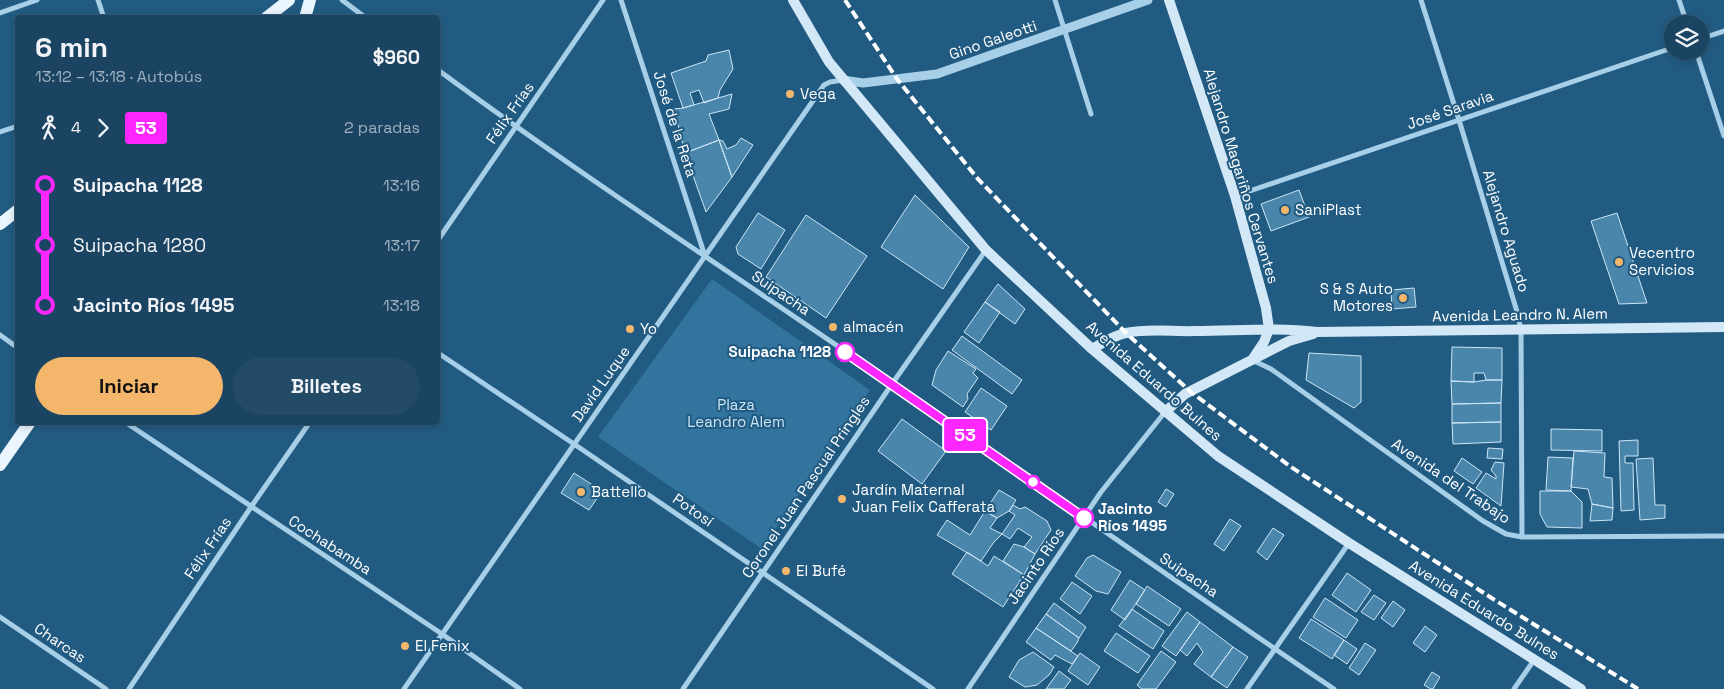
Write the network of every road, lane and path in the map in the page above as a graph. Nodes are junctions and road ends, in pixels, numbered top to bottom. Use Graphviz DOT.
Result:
graph roads {
  1 [pos="37,0"];
  2 [pos="98,0"];
  3 [pos="289,0"];
  4 [pos="310,0"];
  5 [pos="342,0"];
  6 [pos="603,0"];
  7 [pos="621,0"];
  8 [pos="793,0"];
  9 [pos="1055,0"];
  10 [pos="1148,0"];
  11 [pos="1169,0"];
  12 [pos="1420,0"];
  13 [pos="1679,0"];
  14 [pos="0,12"];
  15 [pos="103,15"];
  16 [pos="270,15"];
  17 [pos="306,15"];
  18 [pos="362,15"];
  19 [pos="1684,15"];
  20 [pos="1066,29"];
  21 [pos="1724,31"];
  22 [pos="1709,36"];
  23 [pos="1664,51"];
  24 [pos="1699,60"];
  25 [pos="440,71"];
  26 [pos="843,80"];
  27 [pos="1091,114"];
  28 [pos="1459,120"];
  29 [pos="15,127"];
  30 [pos="516,128"];
  31 [pos="0,132"];
  32 [pos="1724,136"];
  33 [pos="1235,196"];
  34 [pos="15,212"];
  35 [pos="0,224"];
  36 [pos="440,237"];
  37 [pos="986,250"];
  38 [pos="705,257"];
  39 [pos="1724,327"];
  40 [pos="1269,329"];
  41 [pos="1521,330"];
  42 [pos="1317,332"];
  43 [pos="0,335"];
  44 [pos="15,346"];
  45 [pos="1092,349"];
  46 [pos="440,354"];
  47 [pos="1252,360"];
  48 [pos="892,384"];
  49 [pos="1164,412"];
  50 [pos="28,425"];
  51 [pos="129,425"];
  52 [pos="308,425"];
  53 [pos="574,444"];
  54 [pos="0,466"];
  55 [pos="251,507"];
  56 [pos="1084,518"];
  57 [pos="1724,536"];
  58 [pos="1522,537"];
  59 [pos="1349,543"];
  60 [pos="762,573"];
  61 [pos="0,617"];
  62 [pos="442,634"];
  63 [pos="1274,648"];
  64 [pos="1534,660"];
  65 [pos="106,689"];
  66 [pos="130,689"];
  67 [pos="404,689"];
  68 [pos="520,689"];
  69 [pos="683,689"];
  70 [pos="933,689"];
  71 [pos="968,689"];
  72 [pos="1247,689"];
  73 [pos="1334,689"];
  74 [pos="1514,689"];
  75 [pos="1581,689"];
  1 -- 14 [label="street"];
  2 -- 15 [label="street"];
  3 -- 16 [label="main road"];
  4 -- 17 [label="main road"];
  5 -- 18 [label="street"];
  6 -- 30 [label="street, Félix Frías"];
  7 -- 38 [label="street, José de la Reta"];
  8 -- 26 [label="main road, Avenida Eduardo Bulnes"];
  9 -- 20 [label="street"];
  10 -- 20 [label="street, Gino Galeotti"];
  11 -- 33 [label="main road, Alejandro Magariños Cervantes"];
  12 -- 28 [label="street, Alejandro Aguado"];
  13 -- 19 [label="street"];
  20 -- 26 [label="street, Gino Galeotti"];
  20 -- 27 [label="street"];
  21 -- 22 [label="street"];
  23 -- 28 [label="street, José Saravia"];
  24 -- 32 [label="street"];
  25 -- 30 [label="street, Suipacha"];
  26 -- 37 [label="main road, Avenida Eduardo Bulnes"];
  26 -- 38 [label="street, David Luque"];
  28 -- 33 [label="street, José Saravia"];
  28 -- 41 [label="street, Alejandro Aguado"];
  29 -- 31 [label="street"];
  30 -- 36 [label="street, Félix Frías"];
  30 -- 38 [label="street, Suipacha"];
  33 -- 40 [label="main road, Alejandro Magariños Cervantes"];
  34 -- 35 [label="main road"];
  37 -- 45 [label="main road, Avenida Eduardo Bulnes"];
  37 -- 48 [label="street, Coronel Juan Pascual Pringles"];
  38 -- 48 [label="street, Suipacha"];
  38 -- 53 [label="street, David Luque"];
  39 -- 41 [label="main road, Avenida Leandro N. Alem"];
  40 -- 42 [label="main road, Avenida Leandro N. Alem"];
  40 -- 45 [label="main road, Avenida Leandro N. Alem"];
  40 -- 47 [label="main road"];
  41 -- 42 [label="main road, Avenida Leandro N. Alem"];
  41 -- 58 [label="street, Alejandro Aguado"];
  42 -- 47 [label="main road, Avenida Leandro N. Alem"];
  43 -- 44 [label="street"];
  45 -- 49 [label="main road, Avenida Eduardo Bulnes"];
  46 -- 53 [label="street, Potosí"];
  47 -- 49 [label="main road, Avenida Leandro N. Alem"];
  47 -- 58 [label="street, Avenida del Trabajo"];
  48 -- 56 [label="street, Suipacha"];
  48 -- 60 [label="street, Coronel Juan Pascual Pringles"];
  49 -- 56 [label="street, Jacinto Ríos"];
  49 -- 59 [label="main road, Avenida Eduardo Bulnes"];
  50 -- 54 [label="main road"];
  51 -- 55 [label="street, Cochabamba"];
  52 -- 55 [label="street, Félix Frías"];
  53 -- 60 [label="street, Potosí"];
  53 -- 62 [label="street, David Luque"];
  55 -- 62 [label="street, Cochabamba"];
  55 -- 66 [label="street, Félix Frías"];
  56 -- 63 [label="street, Suipacha"];
  56 -- 71 [label="street, Jacinto Ríos"];
  57 -- 58 [label="street, Avenida del Trabajo"];
  59 -- 63 [label="street"];
  59 -- 64 [label="main road, Avenida Eduardo Bulnes"];
  60 -- 69 [label="street, Coronel Juan Pascual Pringles"];
  60 -- 70 [label="street, Potosí"];
  61 -- 65 [label="street, Charcas"];
  62 -- 67 [label="street, David Luque"];
  62 -- 68 [label="street, Cochabamba"];
  63 -- 72 [label="street"];
  63 -- 73 [label="street, Suipacha"];
  64 -- 74 [label="street"];
  64 -- 75 [label="main road, Avenida Eduardo Bulnes"];
}
